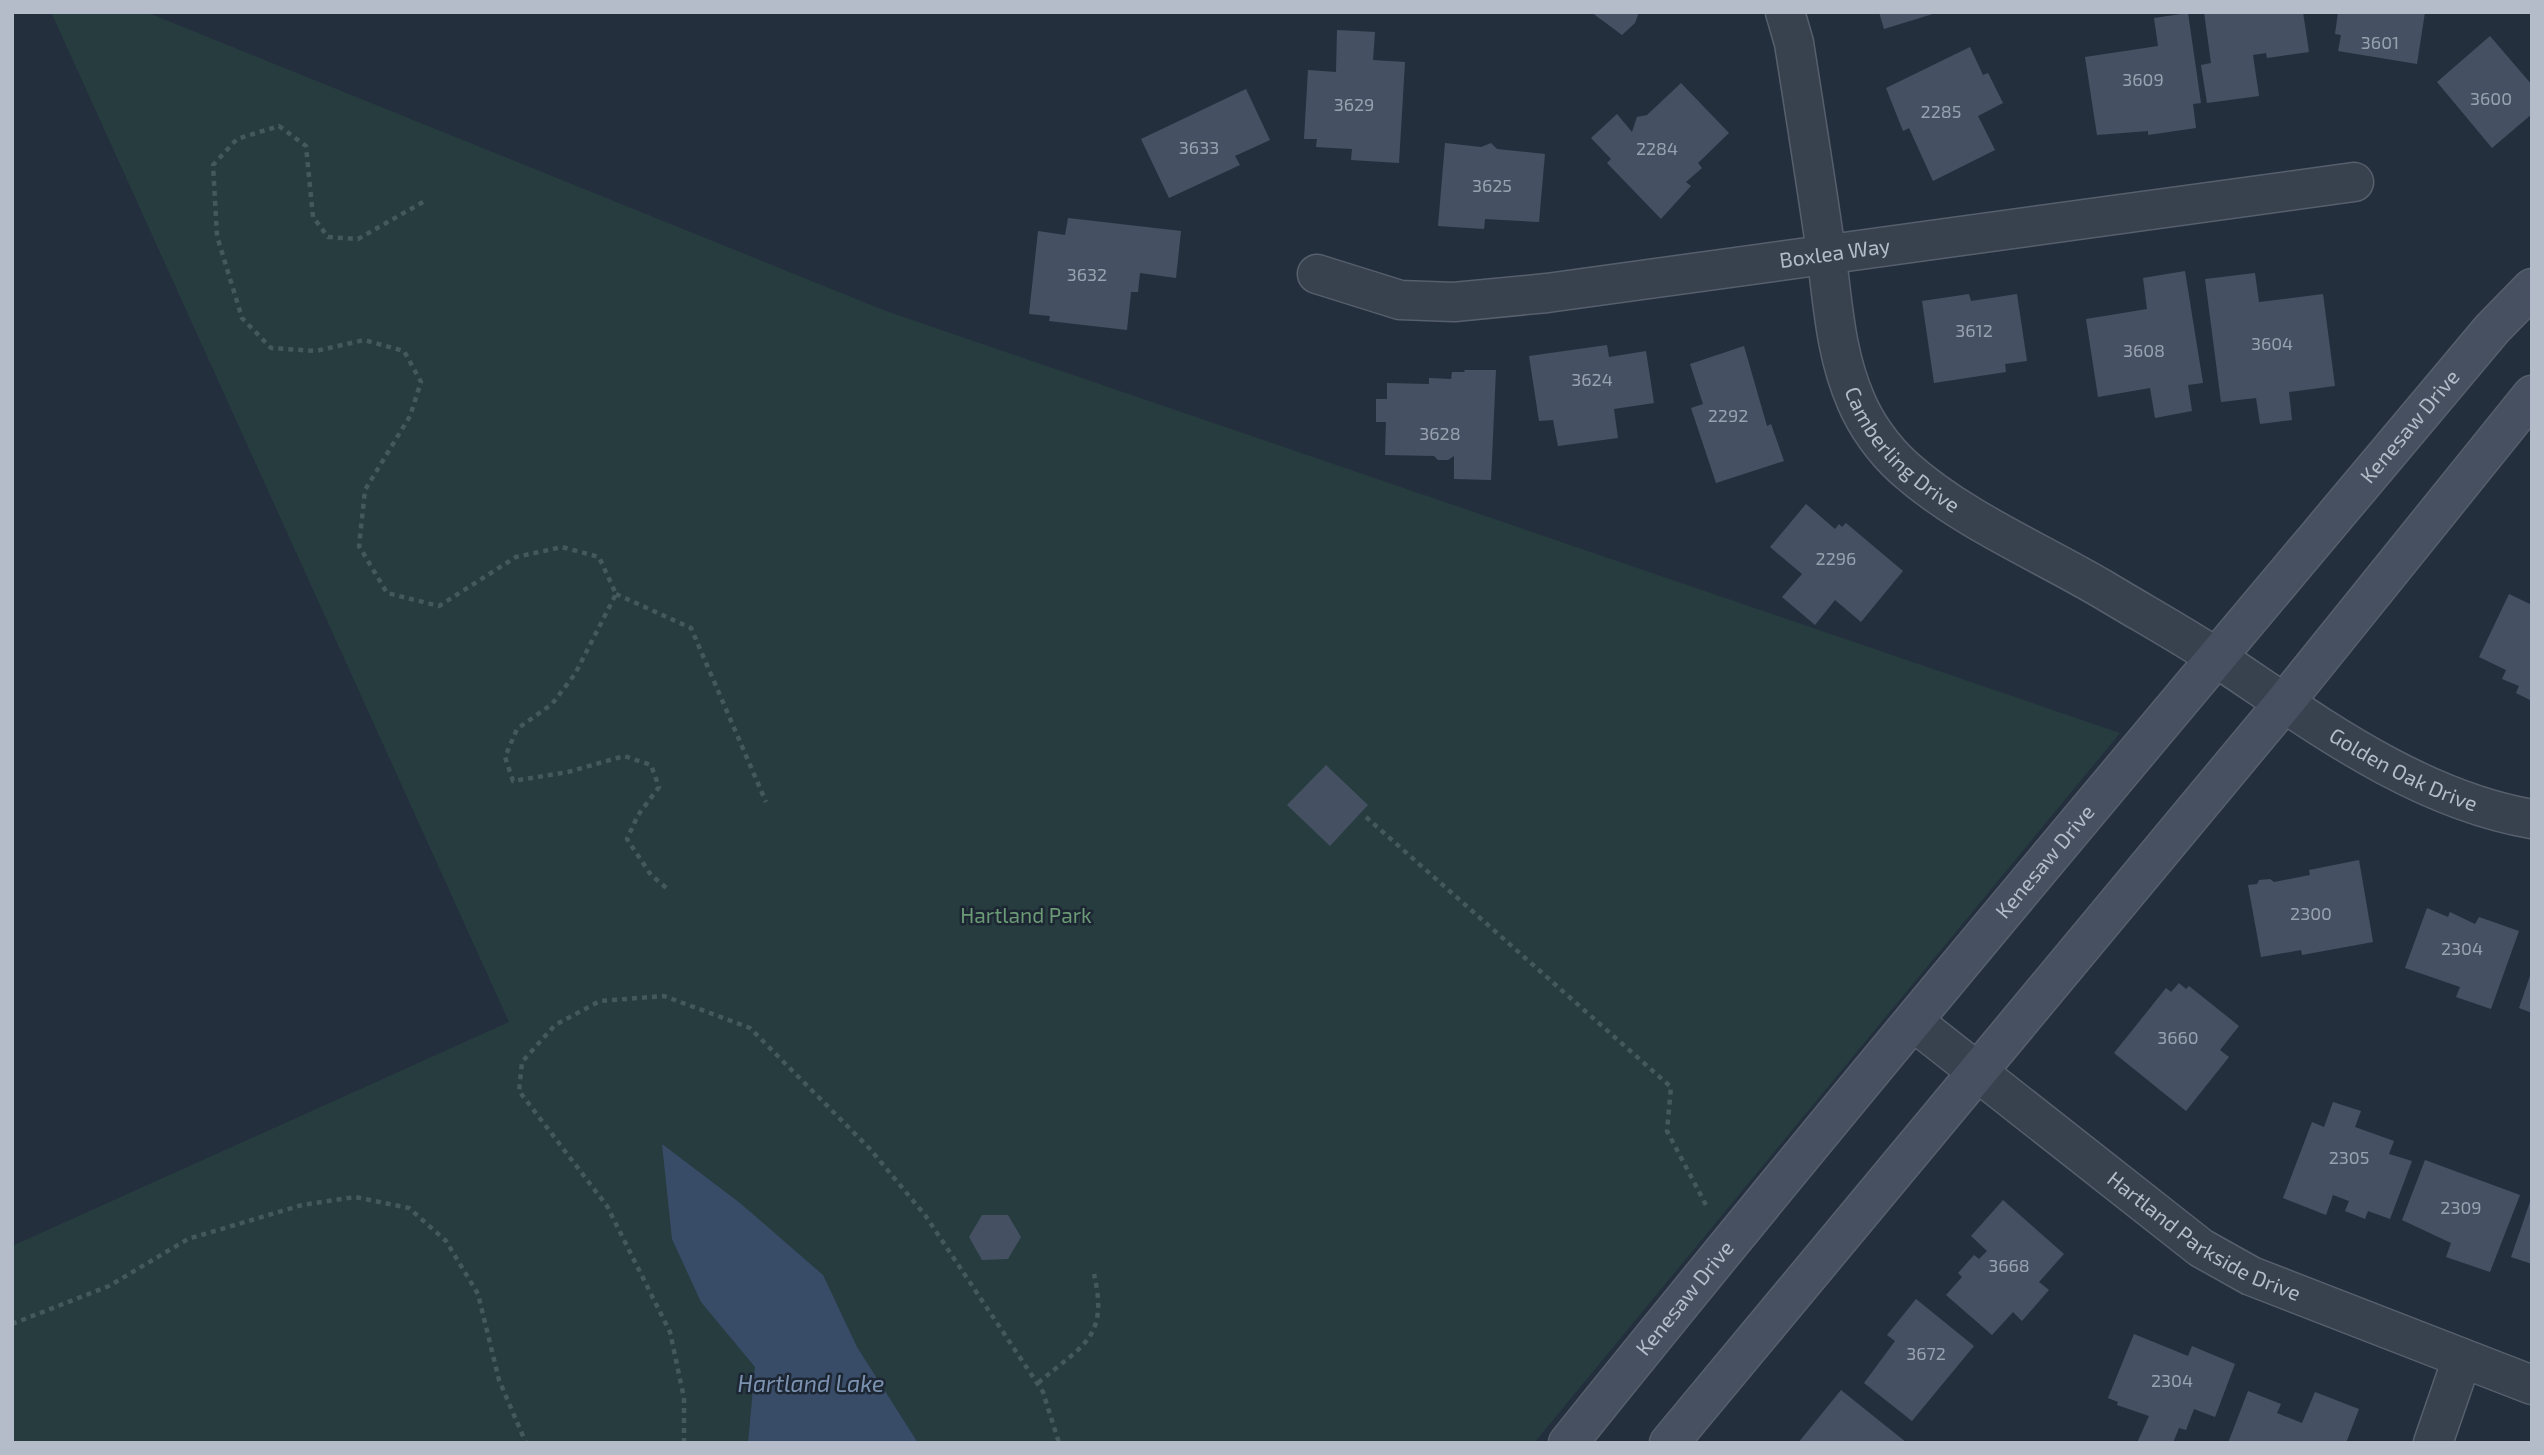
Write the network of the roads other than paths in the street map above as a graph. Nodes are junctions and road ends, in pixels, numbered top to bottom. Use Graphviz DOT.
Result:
graph roads {
  1 [pos="1785,12"];
  2 [pos="2354,182"];
  3 [pos="1826,254"];
  4 [pos="1317,274"];
  5 [pos="2532,288"];
  6 [pos="2532,395"];
  7 [pos="2217,658"];
  8 [pos="2284,704"];
  9 [pos="2532,819"];
  10 [pos="1914,1022"];
  11 [pos="1976,1074"];
  12 [pos="2462,1359"];
  13 [pos="2532,1385"];
  14 [pos="1568,1443"];
  15 [pos="1669,1443"];
  16 [pos="2433,1443"];
  1 -- 3 [label="street, Camberling Drive"];
  2 -- 3 [label="street, Boxlea Way"];
  3 -- 4 [label="street, Boxlea Way"];
  3 -- 7 [label="street, Camberling Drive"];
  5 -- 7 [label="street, Kenesaw Drive"];
  6 -- 8 [label="street"];
  7 -- 8 [label="street, Camberling Drive"];
  7 -- 10 [label="street, Kenesaw Drive"];
  8 -- 9 [label="street, Golden Oak Drive"];
  8 -- 11 [label="street"];
  10 -- 11 [label="street, Hartland Parkside Drive"];
  10 -- 14 [label="street, Kenesaw Drive"];
  11 -- 12 [label="street, Hartland Parkside Drive"];
  11 -- 15 [label="street"];
  12 -- 13 [label="street, Hartland Parkside Drive"];
  12 -- 16 [label="street"];
}
